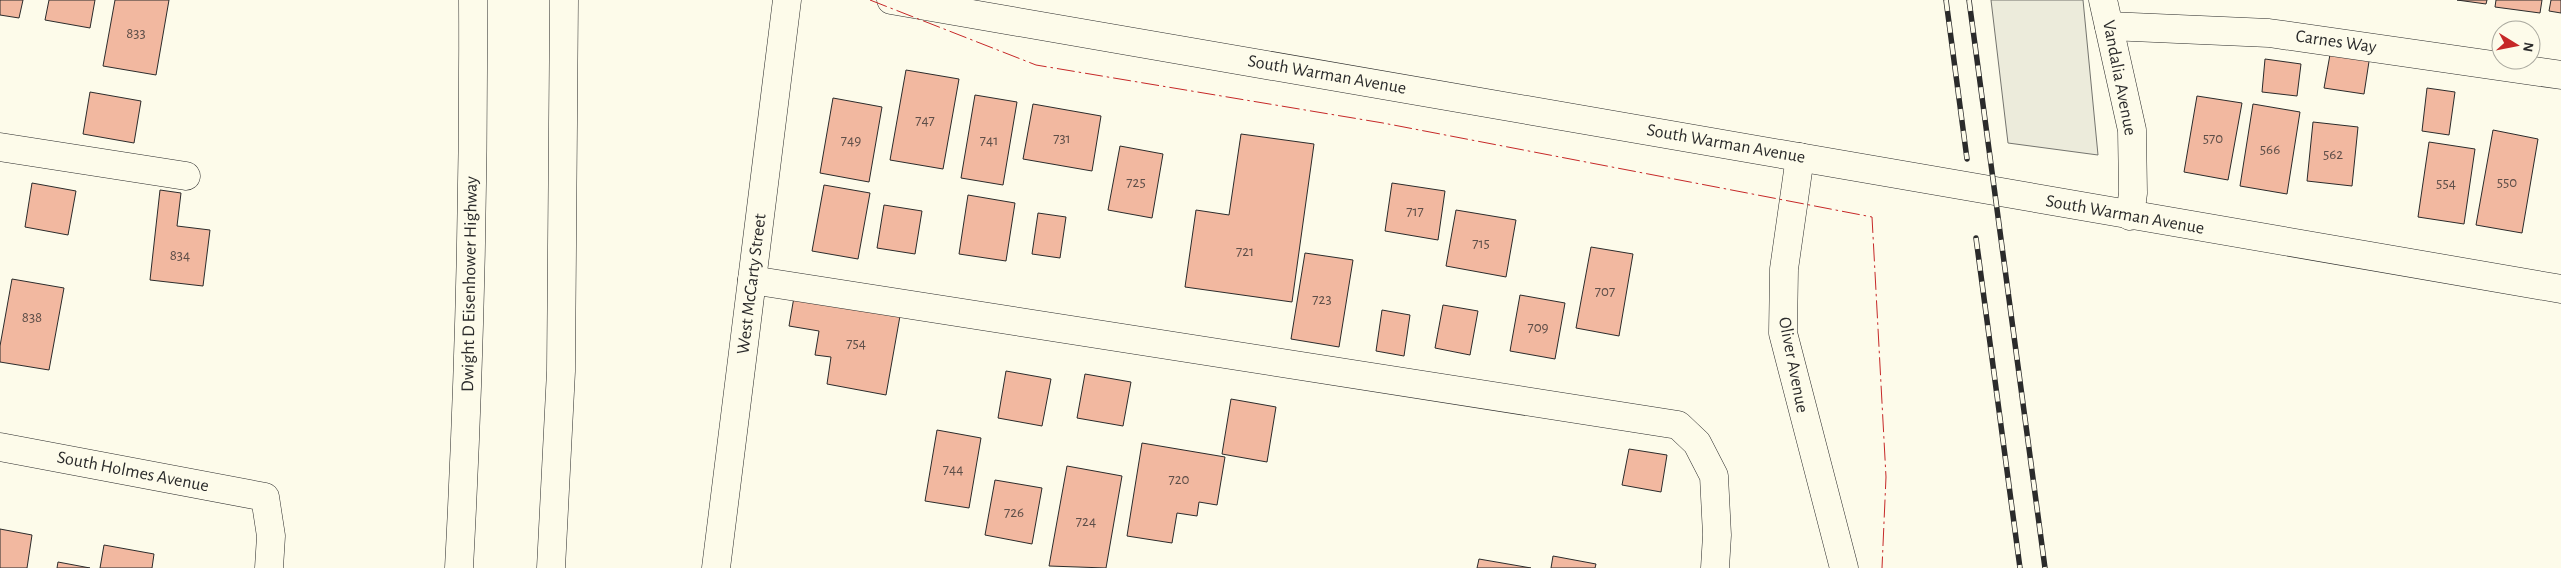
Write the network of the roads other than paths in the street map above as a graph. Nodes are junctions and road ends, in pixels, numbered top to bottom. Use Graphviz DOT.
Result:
graph roads {
  1 [pos="473,0"];
  2 [pos="564,0"];
  3 [pos="787,0"];
  4 [pos="891,0"];
  5 [pos="2103,0"];
  6 [pos="2109,26"];
  7 [pos="2561,75"];
  8 [pos="0,147"];
  9 [pos="1800,157"];
  10 [pos="186,176"];
  11 [pos="2130,216"];
  12 [pos="752,280"];
  13 [pos="2561,289"];
  14 [pos="0,447"];
  15 [pos="269,568"];
  16 [pos="459,568"];
  17 [pos="552,568"];
  18 [pos="716,568"];
  19 [pos="1714,568"];
  20 [pos="1844,568"];
  1 -- 16 [label="main road, Dwight D Eisenhower Highway"];
  2 -- 17 [label="main road"];
  3 -- 12 [label="main road, West McCarty Street"];
  4 -- 9 [label="main road, South Warman Avenue"];
  5 -- 6 [label="main road, Vandalia Avenue"];
  6 -- 7 [label="main road, Carnes Way"];
  6 -- 11 [label="main road, Vandalia Avenue"];
  8 -- 10 [label="main road"];
  9 -- 11 [label="main road, South Warman Avenue"];
  9 -- 20 [label="main road, Oliver Avenue"];
  11 -- 13 [label="main road, South Warman Avenue"];
  12 -- 18 [label="main road, West McCarty Street"];
  12 -- 19 [label="main road"];
  14 -- 15 [label="main road, South Holmes Avenue"];
}
